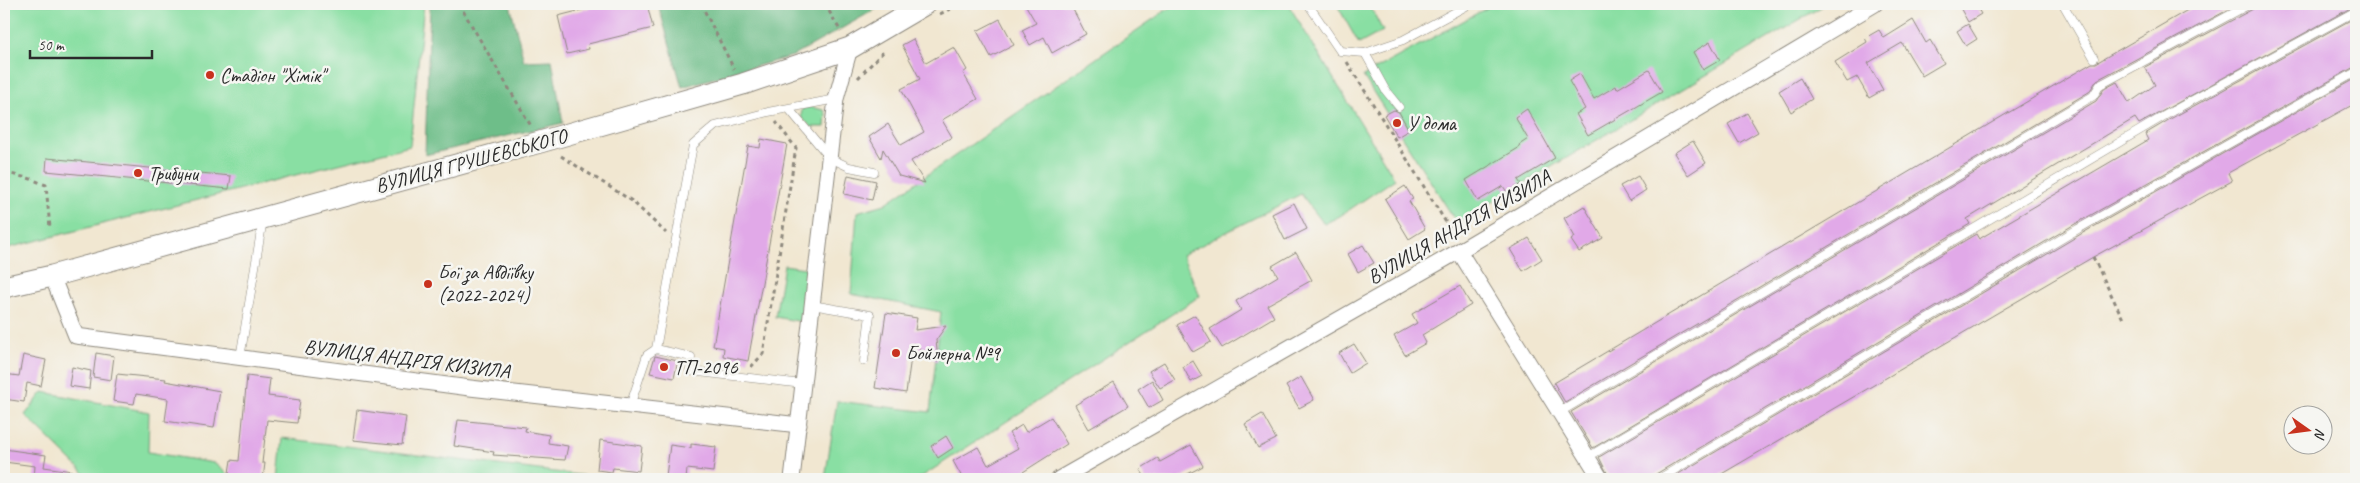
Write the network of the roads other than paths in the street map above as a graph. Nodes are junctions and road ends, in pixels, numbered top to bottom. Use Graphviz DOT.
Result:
graph roads {
  1 [pos="1308,4"];
  2 [pos="1470,4"];
  3 [pos="1875,4"];
  4 [pos="2063,4"];
  5 [pos="2250,4"];
  6 [pos="929,11"];
  7 [pos="2356,11"];
  8 [pos="850,48"];
  9 [pos="1365,53"];
  10 [pos="2094,58"];
  11 [pos="2356,72"];
  12 [pos="836,99"];
  13 [pos="1399,107"];
  14 [pos="789,109"];
  15 [pos="830,158"];
  16 [pos="874,172"];
  17 [pos="264,218"];
  18 [pos="1459,251"];
  19 [pos="52,276"];
  20 [pos="4,287"];
  21 [pos="812,305"];
  22 [pos="656,349"];
  23 [pos="240,358"];
  24 [pos="864,361"];
  25 [pos="803,384"];
  26 [pos="630,406"];
  27 [pos="1560,412"];
  28 [pos="799,425"];
  29 [pos="1588,457"];
  30 [pos="792,479"];
  31 [pos="1059,479"];
  32 [pos="1600,479"];
  33 [pos="1659,479"];
  1 -- 9 [label="lane"];
  2 -- 9 [label="lane"];
  3 -- 18 [label="street, ВУЛИЦЯ АНДРІЯ КИЗИЛА"];
  4 -- 10 [label="lane"];
  5 -- 27 [label="lane"];
  6 -- 8 [label="main road, ВУЛИЦЯ ГРУШЕВСЬКОГО"];
  7 -- 29 [label="lane"];
  8 -- 12 [label="street"];
  8 -- 17 [label="main road, ВУЛИЦЯ ГРУШЕВСЬКОГО"];
  9 -- 13 [label="lane"];
  11 -- 33 [label="lane"];
  12 -- 14 [label="lane"];
  12 -- 15 [label="street"];
  14 -- 15 [label="lane"];
  14 -- 22 [label="lane"];
  15 -- 16 [label="lane"];
  15 -- 21 [label="street"];
  17 -- 19 [label="main road, ВУЛИЦЯ ГРУШЕВСЬКОГО"];
  17 -- 23 [label="lane"];
  18 -- 27 [label="street"];
  18 -- 31 [label="street, ВУЛИЦЯ АНДРІЯ КИЗИЛА"];
  19 -- 20 [label="main road, ВУЛИЦЯ ГРУШЕВСЬКОГО"];
  19 -- 23 [label="street, ВУЛИЦЯ АНДРІЯ КИЗИЛА"];
  21 -- 24 [label="lane"];
  21 -- 25 [label="street"];
  22 -- 25 [label="lane"];
  22 -- 26 [label="lane"];
  23 -- 26 [label="street, ВУЛИЦЯ АНДРІЯ КИЗИЛА"];
  25 -- 28 [label="street"];
  26 -- 28 [label="street, ВУЛИЦЯ АНДРІЯ КИЗИЛА"];
  27 -- 29 [label="street"];
  28 -- 30 [label="street"];
  29 -- 32 [label="street"];
}
